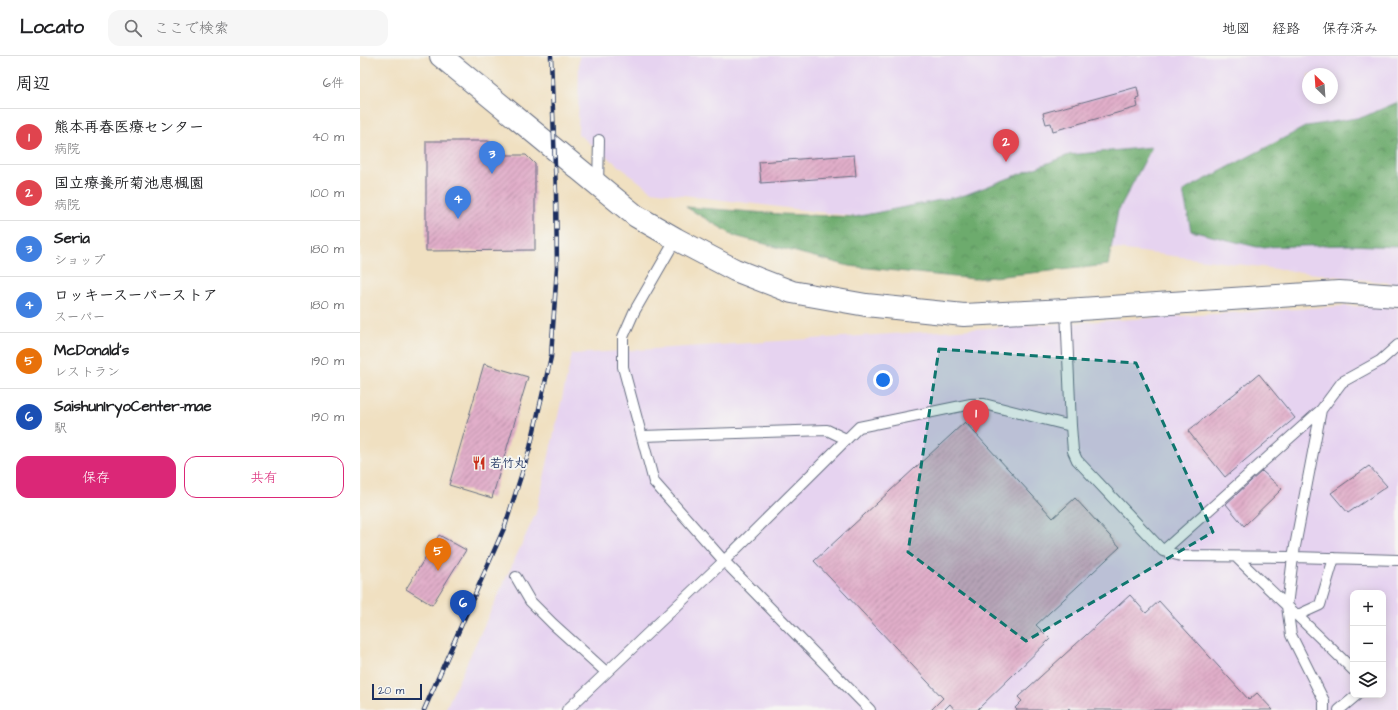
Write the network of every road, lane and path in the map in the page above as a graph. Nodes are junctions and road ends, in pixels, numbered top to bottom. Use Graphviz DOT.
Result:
graph roads {
  1 [pos="441,56"];
  2 [pos="599,140"];
  3 [pos="598,185"];
  4 [pos="676,239"];
  5 [pos="1398,296"];
  6 [pos="1066,310"];
  7 [pos="1398,345"];
  8 [pos="1321,410"];
  9 [pos="1071,426"];
  10 [pos="642,436"];
  11 [pos="846,439"];
  12 [pos="1163,551"];
  13 [pos="1236,557"];
  14 [pos="1293,557"];
  15 [pos="1334,558"];
  16 [pos="724,560"];
  17 [pos="1398,560"];
  18 [pos="516,577"];
  19 [pos="1287,606"];
  20 [pos="1298,615"];
  21 [pos="1350,667"];
  22 [pos="606,672"];
  23 [pos="1353,698"];
  24 [pos="566,710"];
  25 [pos="870,710"];
  26 [pos="1324,710"];
  27 [pos="1339,710"];
  1 -- 3 [label="street"];
  2 -- 3 [label="lane"];
  3 -- 4 [label="street"];
  4 -- 6 [label="street"];
  4 -- 10 [label="lane"];
  5 -- 6 [label="street"];
  6 -- 9 [label="lane"];
  7 -- 8 [label="lane"];
  8 -- 12 [label="lane"];
  8 -- 14 [label="lane"];
  9 -- 11 [label="lane"];
  9 -- 12 [label="lane"];
  10 -- 11 [label="lane"];
  10 -- 16 [label="lane"];
  11 -- 16 [label="lane"];
  12 -- 13 [label="lane"];
  13 -- 14 [label="lane"];
  13 -- 19 [label="lane"];
  14 -- 15 [label="lane"];
  14 -- 19 [label="lane"];
  15 -- 17 [label="lane"];
  15 -- 20 [label="lane"];
  16 -- 22 [label="lane"];
  16 -- 25 [label="lane"];
  18 -- 22 [label="lane"];
  19 -- 20 [label="lane"];
  19 -- 26 [label="lane"];
  20 -- 21 [label="lane"];
  22 -- 24 [label="lane"];
  23 -- 27 [label="lane"];
}
